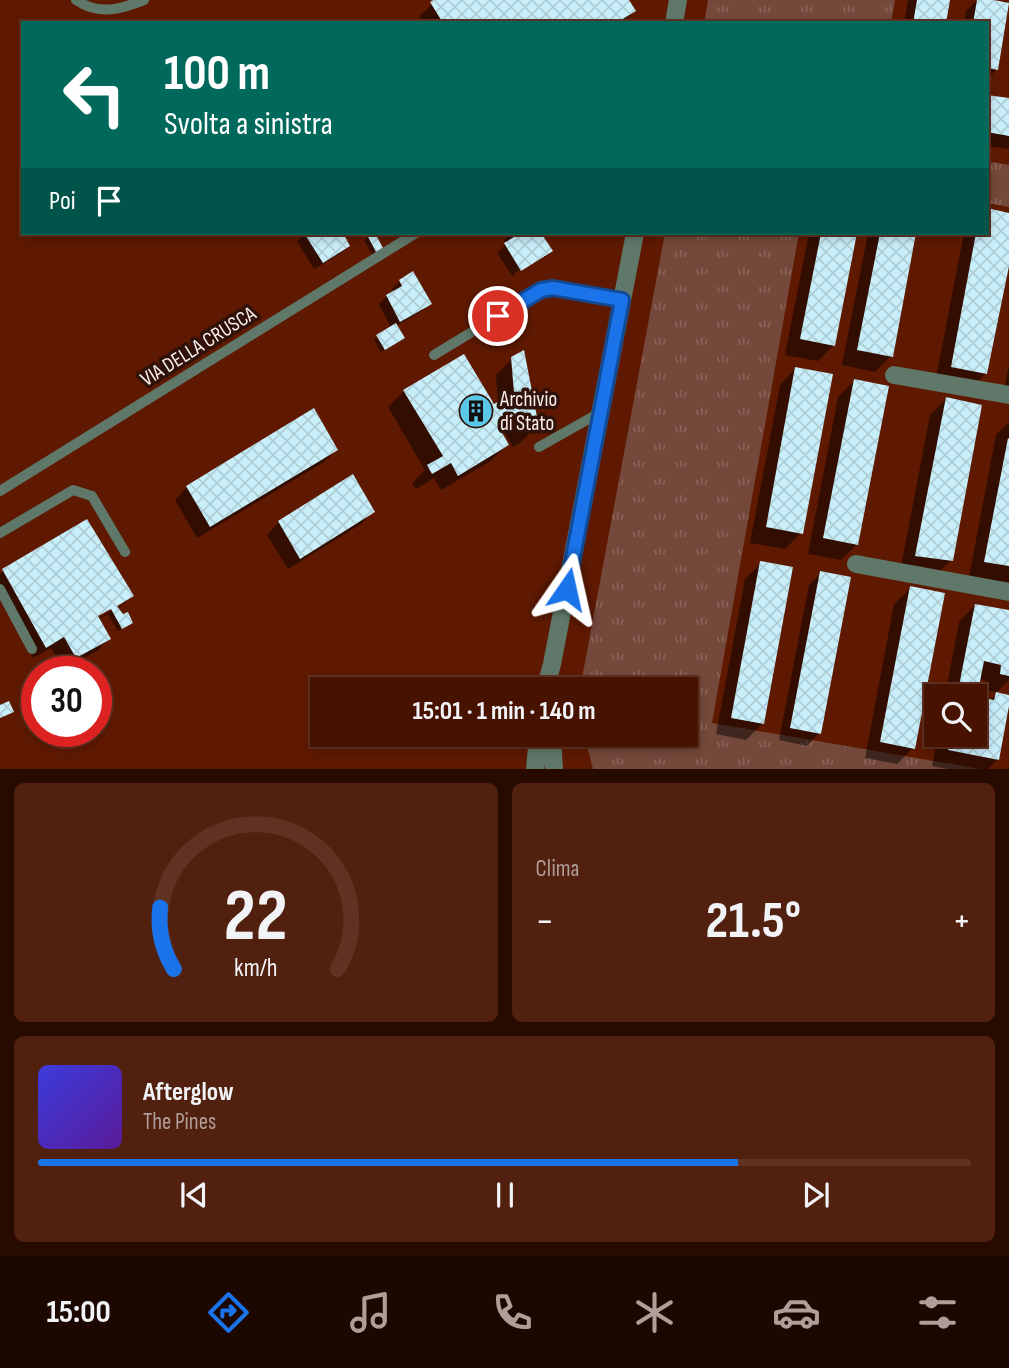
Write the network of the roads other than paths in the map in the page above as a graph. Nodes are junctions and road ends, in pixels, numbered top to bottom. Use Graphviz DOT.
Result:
graph roads {
  1 [pos="76,0"];
  2 [pos="144,0"];
  3 [pos="678,0"];
  4 [pos="674,21"];
  5 [pos="413,235"];
  6 [pos="635,235"];
  7 [pos="622,300"];
  8 [pos="434,355"];
  9 [pos="894,375"];
  10 [pos="1009,396"];
  11 [pos="601,412"];
  12 [pos="539,447"];
  13 [pos="0,491"];
  14 [pos="0,533"];
  15 [pos="125,552"];
  16 [pos="856,564"];
  17 [pos="0,589"];
  18 [pos="1009,592"];
  19 [pos="32,649"];
  20 [pos="552,664"];
  21 [pos="548,677"];
  22 [pos="552,677"];
  23 [pos="537,747"];
  24 [pos="553,747"];
  25 [pos="536,769"];
  26 [pos="554,769"];
  1 -- 2 [label="lane"];
  3 -- 4 [label="street"];
  5 -- 13 [label="lane, VIA DELLA CRUSCA"];
  6 -- 7 [label="street"];
  7 -- 8 [label="lane"];
  7 -- 11 [label="street"];
  9 -- 10 [label="street"];
  11 -- 12 [label="lane"];
  11 -- 20 [label="street"];
  14 -- 15 [label="lane"];
  16 -- 18 [label="street"];
  17 -- 19 [label="lane"];
  20 -- 21 [label="street"];
  20 -- 22 [label="street"];
  23 -- 25 [label="street"];
  24 -- 26 [label="street"];
}
